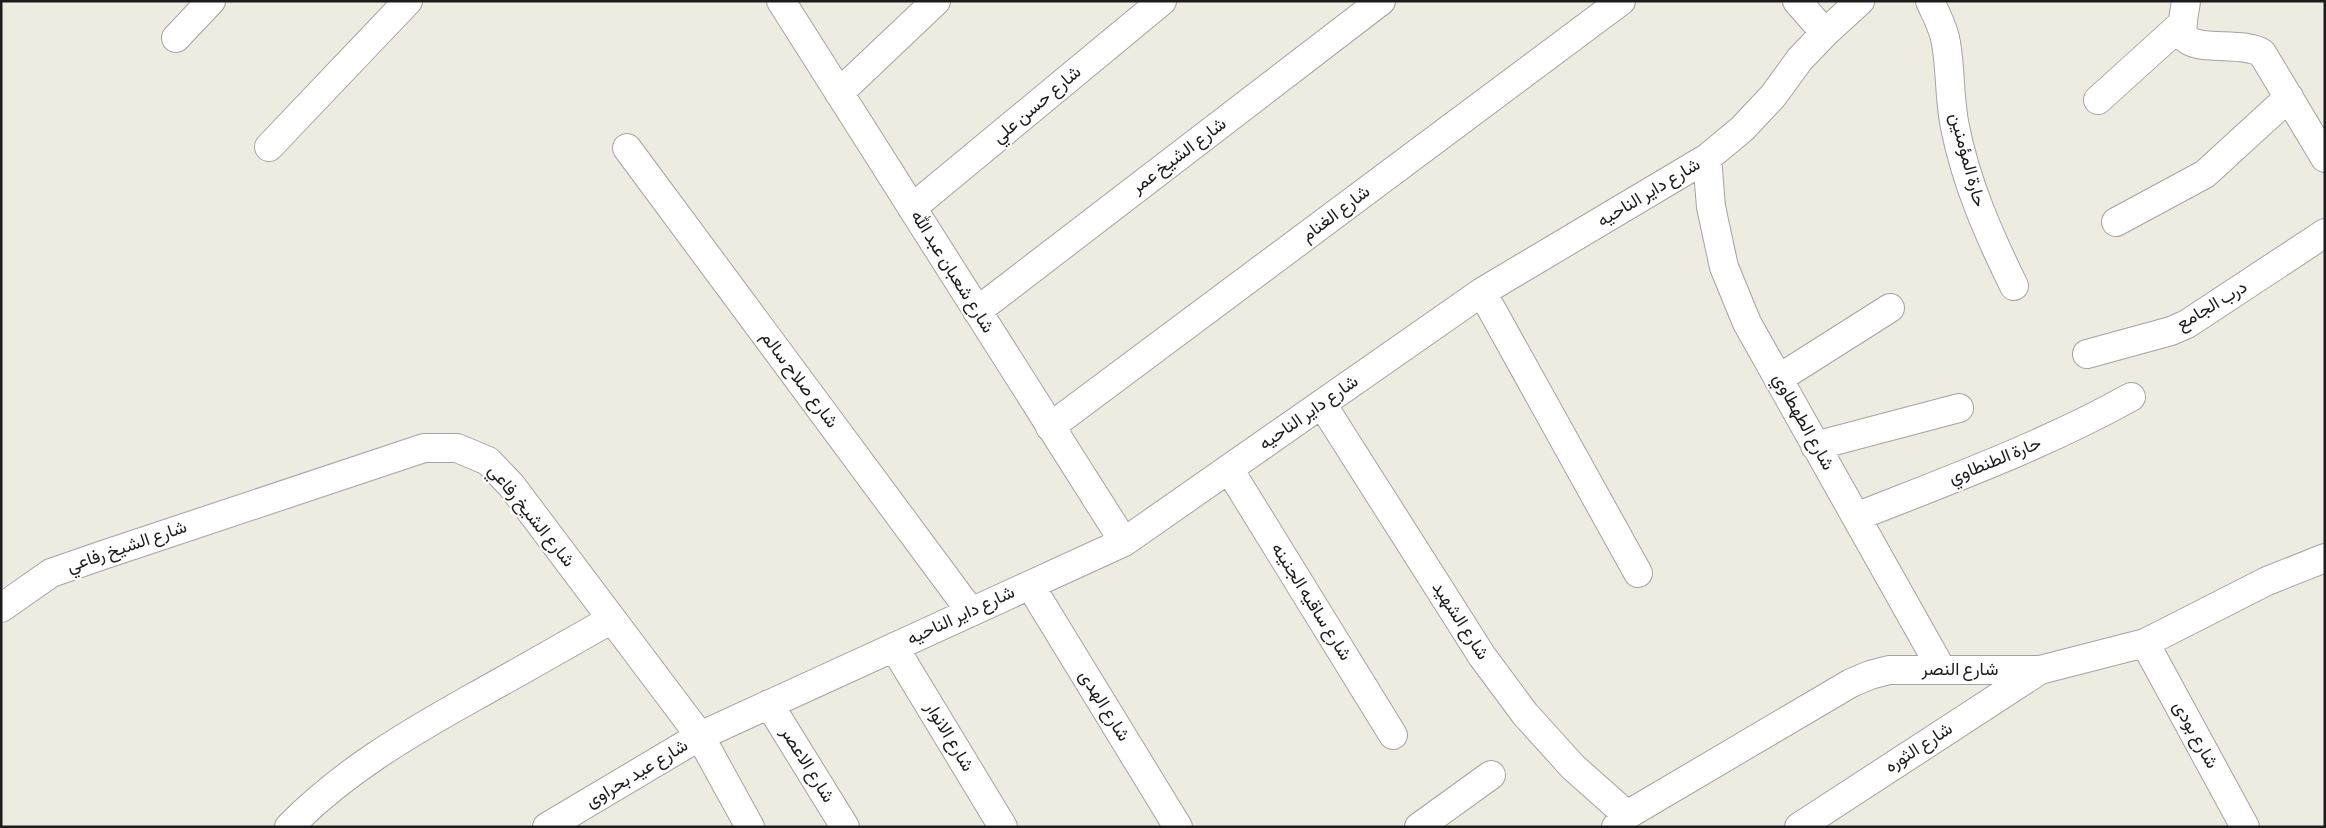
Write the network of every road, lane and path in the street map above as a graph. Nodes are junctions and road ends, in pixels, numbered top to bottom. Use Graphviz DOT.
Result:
graph roads {
  1 [pos="211,1"];
  2 [pos="408,1"];
  3 [pos="781,1"];
  4 [pos="936,1"];
  5 [pos="1162,1"];
  6 [pos="1381,1"];
  7 [pos="1621,1"];
  8 [pos="1797,1"];
  9 [pos="1860,1"];
  10 [pos="1930,1"];
  11 [pos="2185,12"];
  12 [pos="1825,33"];
  13 [pos="176,38"];
  14 [pos="839,93"];
  15 [pos="2290,97"];
  16 [pos="2098,100"];
  17 [pos="269,147"];
  18 [pos="627,148"];
  19 [pos="1707,158"];
  20 [pos="2325,158"];
  21 [pos="912,208"];
  22 [pos="2116,222"];
  23 [pos="2325,233"];
  24 [pos="2014,286"];
  25 [pos="1482,292"];
  26 [pos="1890,308"];
  27 [pos="977,311"];
  28 [pos="2088,354"];
  29 [pos="1778,379"];
  30 [pos="2131,397"];
  31 [pos="1322,404"];
  32 [pos="1959,408"];
  33 [pos="1050,427"];
  34 [pos="1816,446"];
  35 [pos="1229,469"];
  36 [pos="1856,517"];
  37 [pos="1124,542"];
  38 [pos="2325,558"];
  39 [pos="1638,573"];
  40 [pos="1030,585"];
  41 [pos="1,608"];
  42 [pos="971,612"];
  43 [pos="612,619"];
  44 [pos="2145,643"];
  45 [pos="894,647"];
  46 [pos="1942,670"];
  47 [pos="2040,670"];
  48 [pos="769,704"];
  49 [pos="1393,735"];
  50 [pos="700,736"];
  51 [pos="1491,775"];
  52 [pos="1622,821"];
  53 [pos="289,827"];
  54 [pos="547,827"];
  55 [pos="750,827"];
  56 [pos="845,827"];
  57 [pos="1003,827"];
  58 [pos="1178,827"];
  59 [pos="1419,827"];
  60 [pos="1799,827"];
  61 [pos="2245,827"];
  1 -- 13 [label="street"];
  2 -- 17 [label="street"];
  3 -- 14 [label="street, شارع شعبان عبد الله"];
  4 -- 14 [label="street"];
  5 -- 21 [label="street, شارع حسن علي"];
  6 -- 27 [label="street, شارع الشيخ عمر"];
  7 -- 33 [label="street, شارع الغنام"];
  8 -- 12 [label="street"];
  9 -- 12 [label="street, شارع داير الناحيه"];
  10 -- 24 [label="street, حارة المؤمنين"];
  11 -- 15 [label="street"];
  11 -- 16 [label="street"];
  12 -- 19 [label="street, شارع داير الناحيه"];
  14 -- 21 [label="street, شارع شعبان عبد الله"];
  15 -- 20 [label="street"];
  15 -- 22 [label="street"];
  18 -- 42 [label="street, شارع صلاح سالم"];
  19 -- 25 [label="street, شارع داير الناحيه"];
  19 -- 29 [label="street, شارع الطهطاوي"];
  21 -- 27 [label="street, شارع شعبان عبد الله"];
  23 -- 28 [label="street, درب الجامع"];
  25 -- 31 [label="street, شارع داير الناحيه"];
  25 -- 39 [label="street"];
  26 -- 29 [label="street"];
  27 -- 33 [label="street, شارع شعبان عبد الله"];
  29 -- 34 [label="street, شارع الطهطاوي"];
  30 -- 36 [label="street, حارة الطنطاوي"];
  31 -- 35 [label="street, شارع داير الناحيه"];
  31 -- 52 [label="street, شارع الشهيد"];
  32 -- 34 [label="street"];
  33 -- 37 [label="street, شارع شعبان عبد الله"];
  34 -- 36 [label="street, شارع الطهطاوي"];
  35 -- 37 [label="street, شارع داير الناحيه"];
  35 -- 49 [label="street, شارع ساقيه الجنينه"];
  36 -- 46 [label="street, شارع الطهطاوي"];
  37 -- 40 [label="street, شارع داير الناحيه"];
  38 -- 44 [label="street, شارع النصر"];
  40 -- 42 [label="street, شارع داير الناحيه"];
  40 -- 58 [label="street, شارع الهدى"];
  41 -- 43 [label="street, شارع الشيخ رفاعي"];
  42 -- 45 [label="street, شارع داير الناحيه"];
  43 -- 50 [label="street, شارع الشيخ رفاعي"];
  43 -- 53 [label="street"];
  44 -- 47 [label="street, شارع النصر"];
  44 -- 61 [label="street, شارع بودى"];
  45 -- 48 [label="street, شارع داير الناحيه"];
  45 -- 57 [label="street, شارع الانوار"];
  46 -- 47 [label="street, شارع النصر"];
  46 -- 52 [label="street, شارع النصر"];
  47 -- 60 [label="street, شارع الثوره"];
  48 -- 50 [label="street, شارع داير الناحيه"];
  48 -- 56 [label="street, شارع الاعصر"];
  50 -- 54 [label="street, شارع عيد بحراوى"];
  50 -- 55 [label="street, شارع الشيخ رفاعي"];
  51 -- 59 [label="street"];
}
